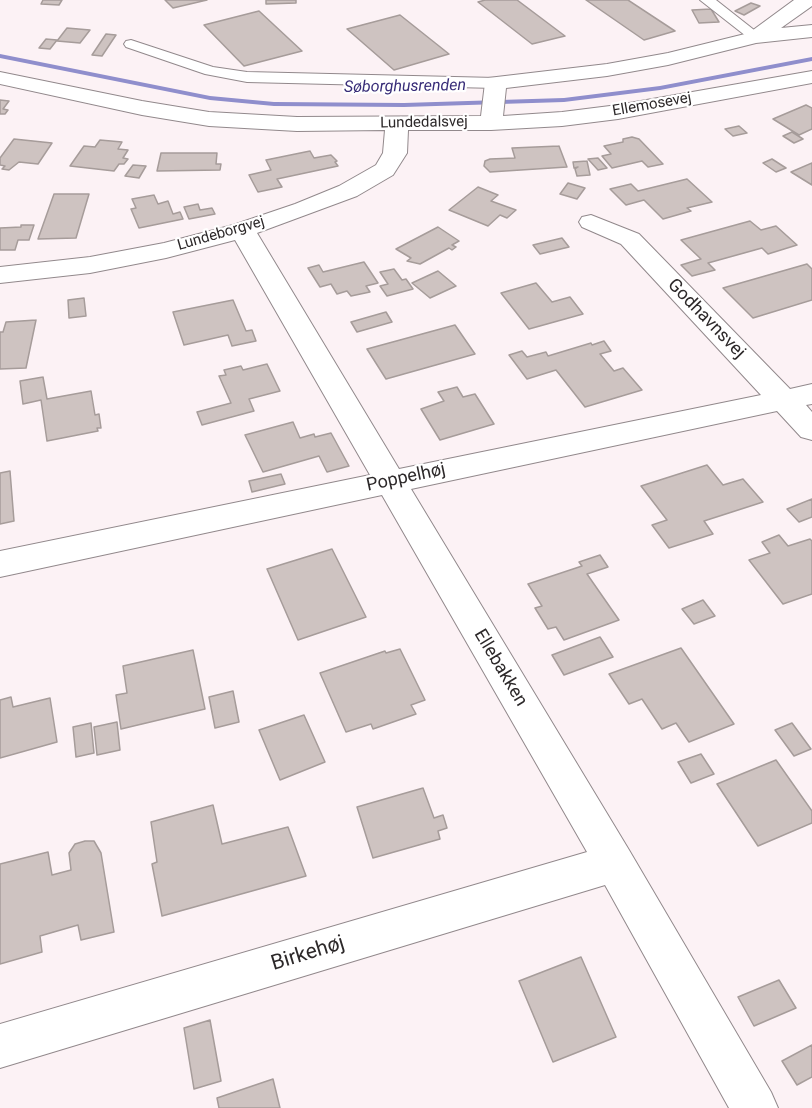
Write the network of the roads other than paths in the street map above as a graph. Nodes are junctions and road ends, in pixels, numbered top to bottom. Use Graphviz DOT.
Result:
graph roads {
  1 [pos="707,0"];
  2 [pos="807,0"];
  3 [pos="812,31"];
  4 [pos="756,36"];
  5 [pos="131,44"];
  6 [pos="0,78"];
  7 [pos="811,78"];
  8 [pos="496,83"];
  9 [pos="491,123"];
  10 [pos="397,124"];
  11 [pos="591,222"];
  12 [pos="242,230"];
  13 [pos="0,275"];
  14 [pos="798,397"];
  15 [pos="812,430"];
  16 [pos="390,481"];
  17 [pos="0,564"];
  18 [pos="615,863"];
  19 [pos="0,1046"];
  20 [pos="755,1108"];
  1 -- 4 [label="lane"];
  2 -- 4 [label="street"];
  3 -- 4 [label="street"];
  4 -- 8 [label="street"];
  5 -- 8 [label="lane"];
  6 -- 10 [label="street, Lundedalsvej"];
  7 -- 9 [label="street, Ellemosevej"];
  8 -- 9 [label="street, Lundedalsvej"];
  9 -- 10 [label="street, Lundedalsvej"];
  10 -- 12 [label="street, Lundeborgvej"];
  11 -- 14 [label="street, Godhavnsvej"];
  12 -- 13 [label="street, Lundeborgvej"];
  12 -- 16 [label="street, Ellebakken"];
  14 -- 15 [label="street, Godhavnsvej"];
  14 -- 16 [label="street, Poppelhøj"];
  16 -- 17 [label="street, Poppelhøj"];
  16 -- 18 [label="street, Ellebakken"];
  18 -- 19 [label="street, Birkehøj"];
  18 -- 20 [label="street, Ellebakken"];
}
